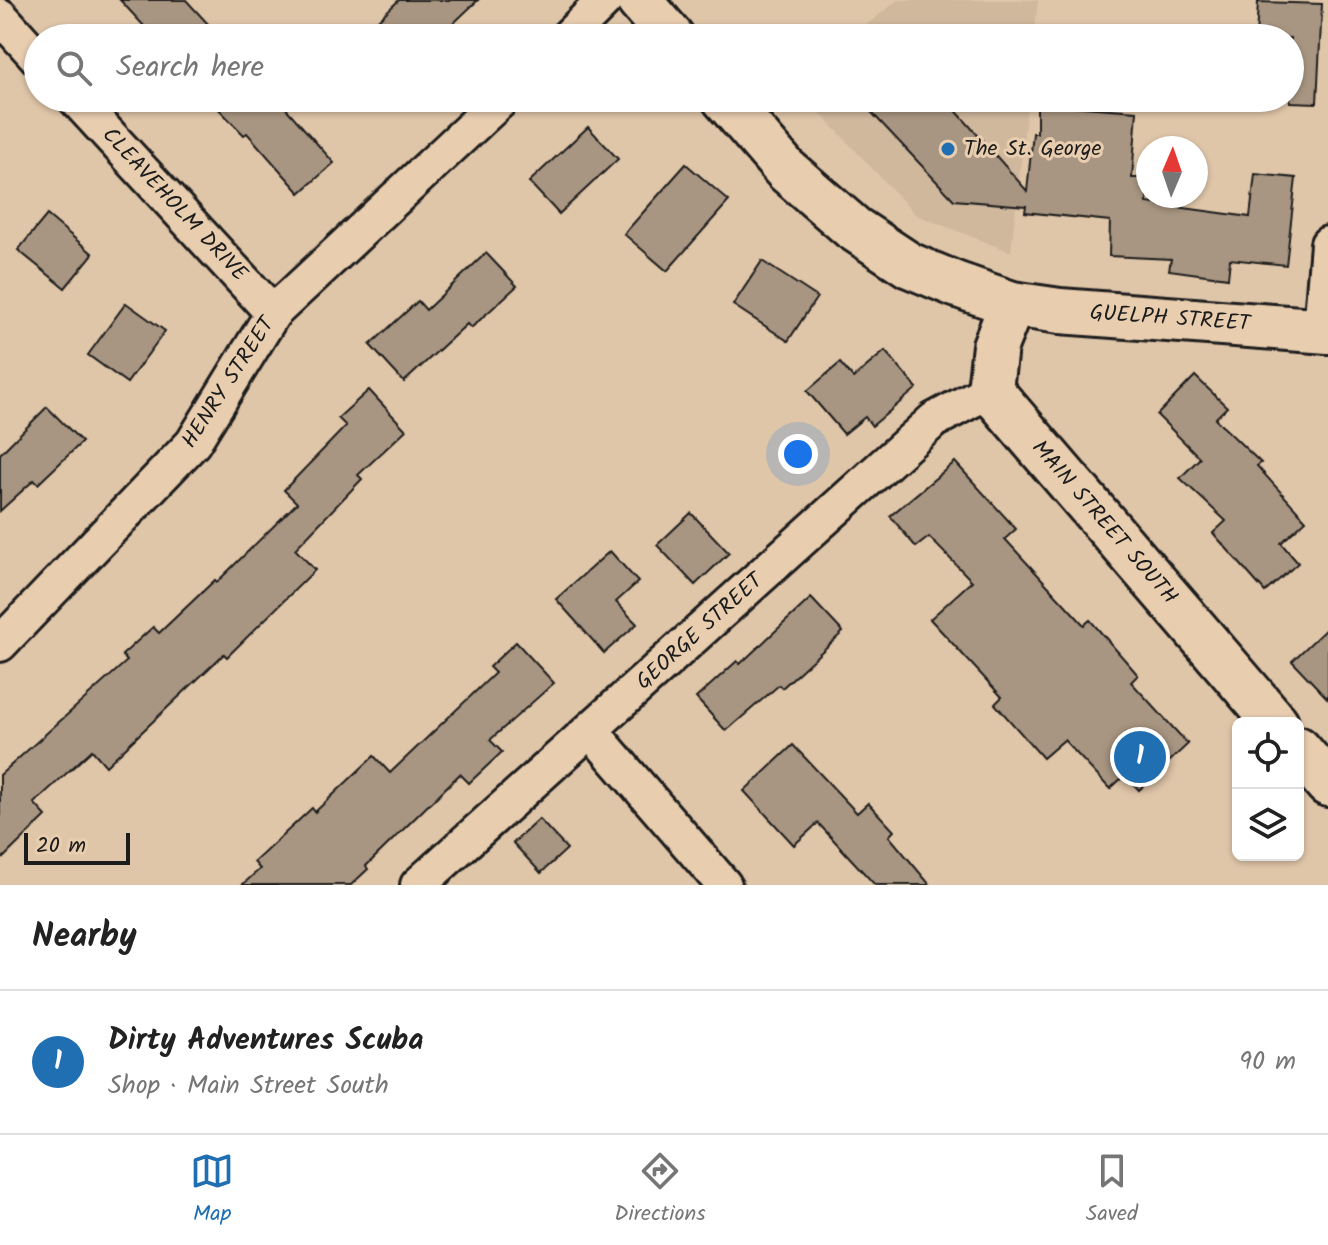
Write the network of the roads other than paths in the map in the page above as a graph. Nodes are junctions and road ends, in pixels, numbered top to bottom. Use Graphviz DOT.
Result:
graph roads {
  1 [pos="605,0"];
  2 [pos="639,0"];
  3 [pos="2,23"];
  4 [pos="581,24"];
  5 [pos="660,24"];
  6 [pos="24,44"];
  7 [pos="88,112"];
  8 [pos="488,112"];
  9 [pos="736,112"];
  10 [pos="1328,244"];
  11 [pos="1012,304"];
  12 [pos="273,313"];
  13 [pos="1324,331"];
  14 [pos="990,390"];
  15 [pos="0,644"];
  16 [pos="1271,717"];
  17 [pos="591,731"];
  18 [pos="1304,756"];
  19 [pos="1328,784"];
  20 [pos="418,885"];
  21 [pos="724,885"];
  1 -- 4 [label="street"];
  2 -- 5 [label="main road"];
  3 -- 6 [label="street"];
  7 -- 12 [label="street, CLEAVEHOLM DRIVE"];
  8 -- 12 [label="street, HENRY STREET"];
  9 -- 11 [label="main road, GUELPH STREET"];
  10 -- 13 [label="street"];
  11 -- 13 [label="main road, GUELPH STREET"];
  11 -- 14 [label="main road"];
  12 -- 15 [label="street, HENRY STREET"];
  14 -- 16 [label="main road, MAIN STREET SOUTH"];
  14 -- 17 [label="street, GEORGE STREET"];
  17 -- 20 [label="street, GEORGE STREET"];
  17 -- 21 [label="street"];
  18 -- 19 [label="main road"];
}
